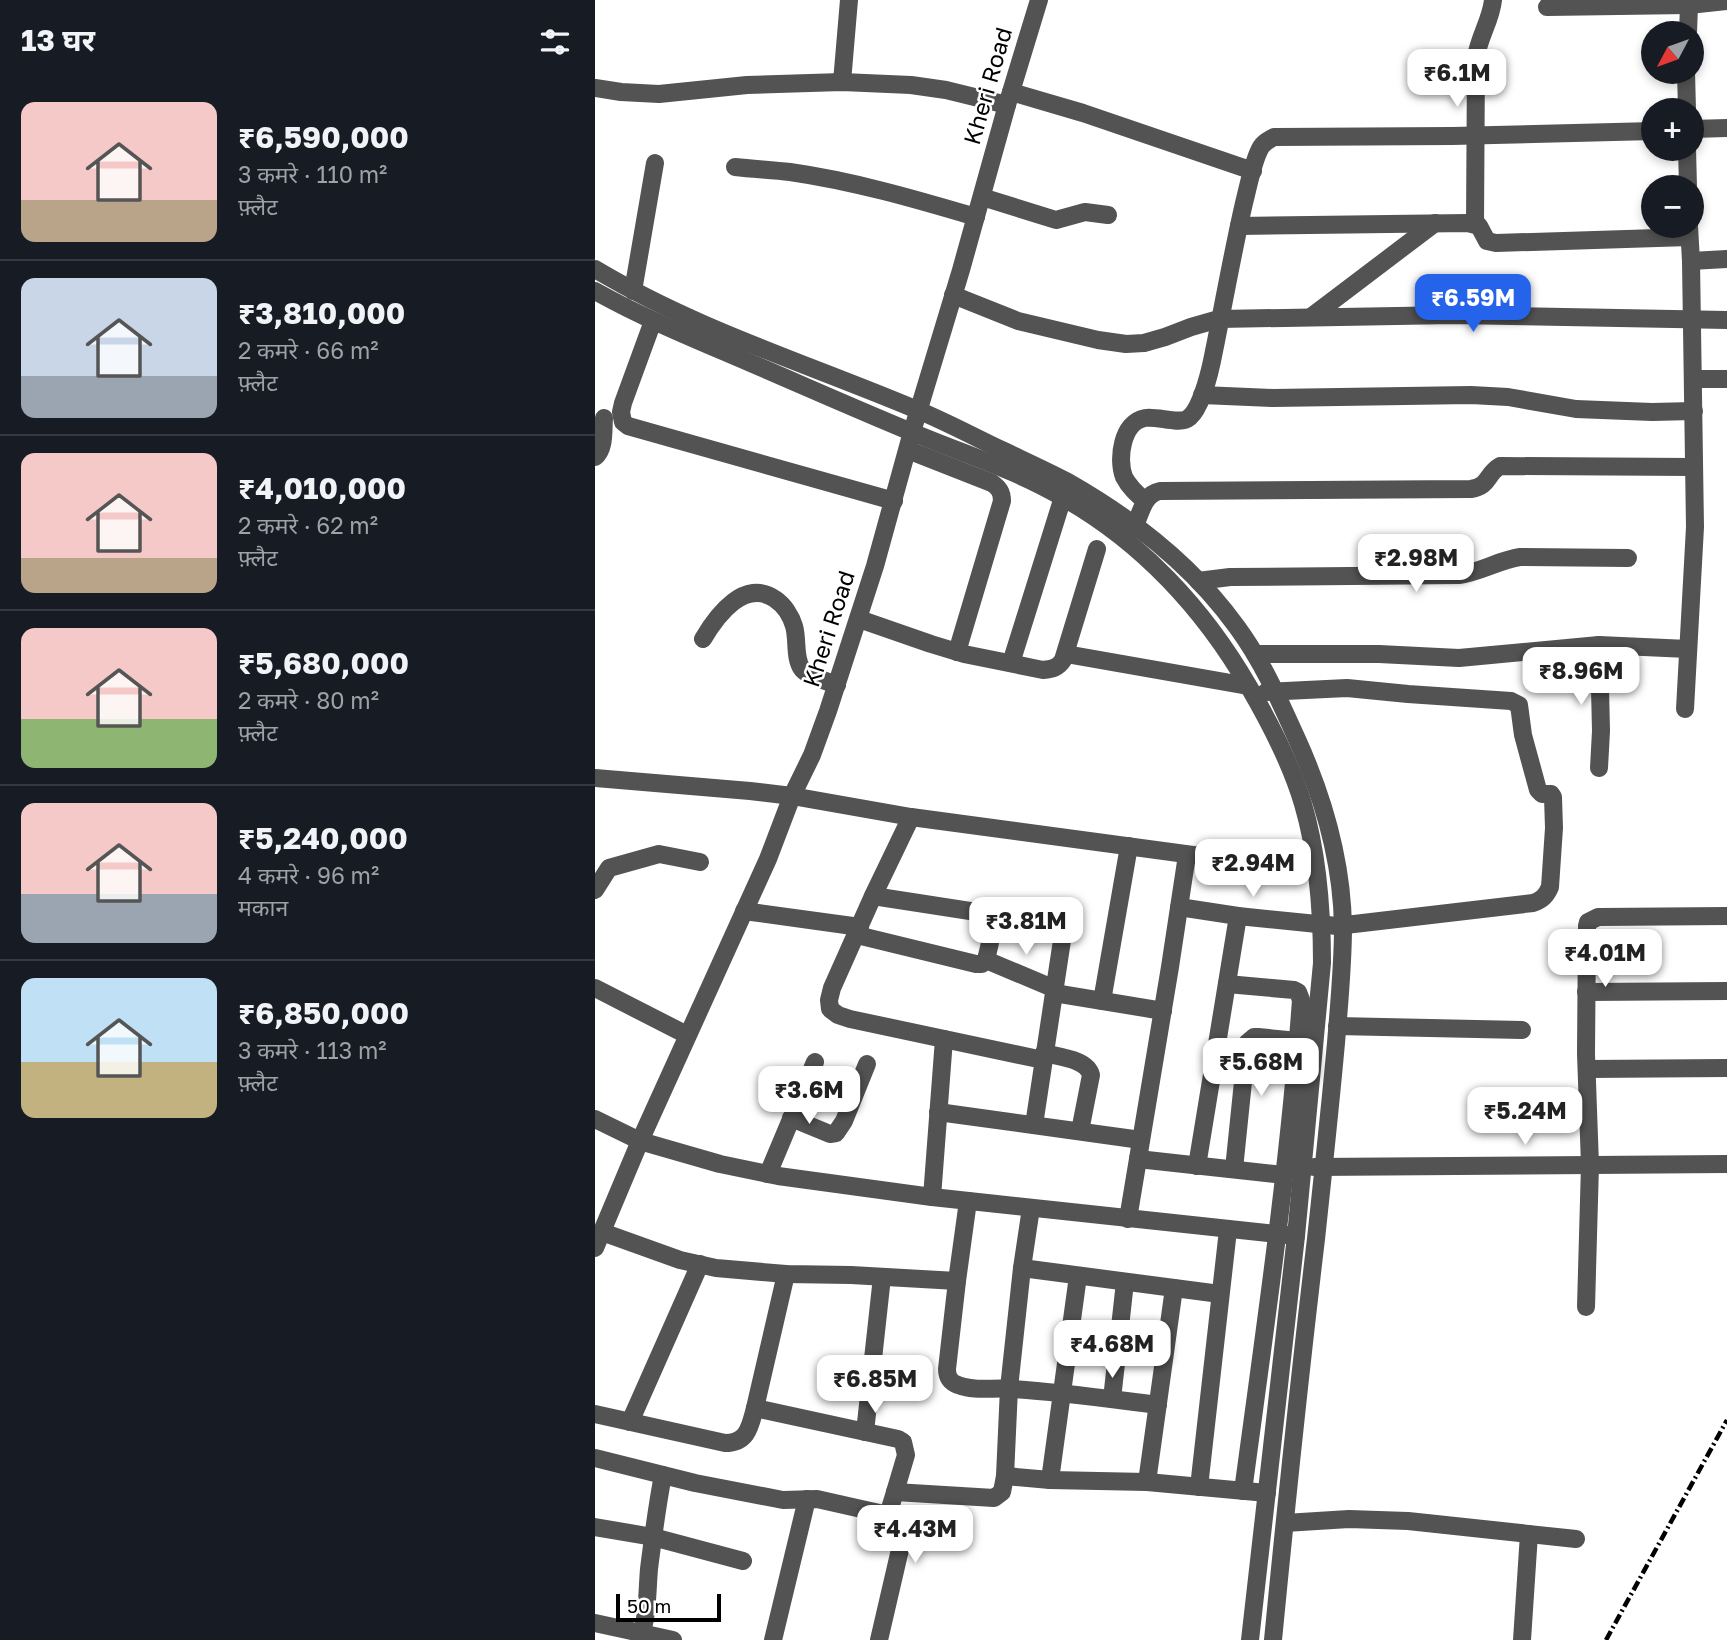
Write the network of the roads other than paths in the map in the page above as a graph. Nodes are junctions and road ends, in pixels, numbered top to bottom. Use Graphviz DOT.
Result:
graph roads {
  1 [pos="849,0"];
  2 [pos="1039,0"];
  3 [pos="1493,0"];
  4 [pos="1725,1"];
  5 [pos="1681,4"];
  6 [pos="1547,7"];
  7 [pos="842,82"];
  8 [pos="595,89"];
  9 [pos="1009,98"];
  10 [pos="1727,128"];
  11 [pos="1704,129"];
  12 [pos="1641,131"];
  13 [pos="1476,135"];
  14 [pos="655,163"];
  15 [pos="735,167"];
  16 [pos="1253,171"];
  17 [pos="982,197"];
  18 [pos="1108,215"];
  19 [pos="976,217"];
  20 [pos="1435,223"];
  21 [pos="1475,224"];
  22 [pos="1239,226"];
  23 [pos="1641,234"];
  24 [pos="1689,238"];
  25 [pos="1727,259"];
  26 [pos="1691,261"];
  27 [pos="595,269"];
  28 [pos="595,291"];
  29 [pos="633,291"];
  30 [pos="953,295"];
  31 [pos="1311,317"];
  32 [pos="1219,319"];
  33 [pos="1691,320"];
  34 [pos="1727,320"];
  35 [pos="653,321"];
  36 [pos="1693,379"];
  37 [pos="1727,379"];
  38 [pos="1202,395"];
  39 [pos="1693,411"];
  40 [pos="607,418"];
  41 [pos="914,427"];
  42 [pos="595,457"];
  43 [pos="1694,467"];
  44 [pos="1063,497"];
  45 [pos="894,501"];
  46 [pos="1146,501"];
  47 [pos="1135,526"];
  48 [pos="1097,549"];
  49 [pos="1628,558"];
  50 [pos="1198,581"];
  51 [pos="859,619"];
  52 [pos="703,639"];
  53 [pos="1599,645"];
  54 [pos="1688,649"];
  55 [pos="957,652"];
  56 [pos="1066,654"];
  57 [pos="1255,654"];
  58 [pos="1011,663"];
  59 [pos="837,685"];
  60 [pos="1260,691"];
  61 [pos="1685,709"];
  62 [pos="1599,768"];
  63 [pos="595,778"];
  64 [pos="792,796"];
  65 [pos="911,817"];
  66 [pos="1129,846"];
  67 [pos="1187,855"];
  68 [pos="700,863"];
  69 [pos="1290,868"];
  70 [pos="595,890"];
  71 [pos="873,896"];
  72 [pos="1179,907"];
  73 [pos="744,911"];
  74 [pos="1066,914"];
  75 [pos="1238,916"];
  76 [pos="1727,916"];
  77 [pos="1332,926"];
  78 [pos="858,931"];
  79 [pos="986,960"];
  80 [pos="1227,984"];
  81 [pos="595,988"];
  82 [pos="1054,991"];
  83 [pos="1727,991"];
  84 [pos="1586,992"];
  85 [pos="1102,1001"];
  86 [pos="1163,1011"];
  87 [pos="1337,1026"];
  88 [pos="1522,1030"];
  89 [pos="687,1035"];
  90 [pos="944,1039"];
  91 [pos="1298,1041"];
  92 [pos="1044,1056"];
  93 [pos="815,1062"];
  94 [pos="867,1064"];
  95 [pos="1727,1068"];
  96 [pos="1587,1069"];
  97 [pos="938,1112"];
  98 [pos="791,1118"];
  99 [pos="595,1119"];
  100 [pos="1034,1125"];
  101 [pos="1080,1131"];
  102 [pos="1141,1140"];
  103 [pos="640,1141"];
  104 [pos="1138,1159"];
  105 [pos="1727,1164"];
  106 [pos="1590,1165"];
  107 [pos="1198,1166"];
  108 [pos="1313,1167"];
  109 [pos="1234,1169"];
  110 [pos="768,1174"];
  111 [pos="1284,1175"];
  112 [pos="932,1197"];
  113 [pos="968,1202"];
  114 [pos="1031,1208"];
  115 [pos="1128,1219"];
  116 [pos="1228,1230"];
  117 [pos="1287,1235"];
  118 [pos="599,1240"];
  119 [pos="699,1264"];
  120 [pos="1022,1268"];
  121 [pos="786,1274"];
  122 [pos="1078,1276"];
  123 [pos="882,1277"];
  124 [pos="957,1280"];
  125 [pos="1125,1282"];
  126 [pos="1174,1288"];
  127 [pos="1220,1294"];
  128 [pos="1586,1307"];
  129 [pos="1009,1388"];
  130 [pos="1062,1394"];
  131 [pos="1112,1399"];
  132 [pos="1158,1405"];
  133 [pos="755,1408"];
  134 [pos="595,1414"];
  135 [pos="630,1422"];
  136 [pos="865,1432"];
  137 [pos="595,1458"];
  138 [pos="663,1475"];
  139 [pos="1005,1476"];
  140 [pos="1050,1480"];
  141 [pos="1147,1482"];
  142 [pos="1199,1487"];
  143 [pos="1243,1491"];
  144 [pos="895,1492"];
  145 [pos="1267,1493"];
  146 [pos="807,1499"];
  147 [pos="888,1515"];
  148 [pos="1285,1523"];
  149 [pos="595,1527"];
  150 [pos="1529,1534"];
  151 [pos="653,1537"];
  152 [pos="1576,1539"];
  153 [pos="743,1561"];
  154 [pos="595,1623"];
  155 [pos="640,1636"];
  156 [pos="673,1640"];
  157 [pos="773,1640"];
  158 [pos="879,1640"];
  159 [pos="1250,1640"];
  160 [pos="1273,1640"];
  161 [pos="1522,1640"];
  1 -- 7 [label="street"];
  2 -- 9 [label="street, Kheri Road"];
  3 -- 13 [label="street"];
  4 -- 5 [label="street"];
  5 -- 6 [label="street"];
  7 -- 8 [label="street"];
  7 -- 9 [label="street"];
  9 -- 16 [label="street"];
  9 -- 17 [label="street, Kheri Road"];
  10 -- 11 [label="street"];
  12 -- 13 [label="street"];
  13 -- 16 [label="street"];
  13 -- 21 [label="street"];
  14 -- 29 [label="street"];
  15 -- 19 [label="street"];
  16 -- 22 [label="street"];
  17 -- 18 [label="street"];
  17 -- 19 [label="street, Kheri Road"];
  19 -- 30 [label="street, Kheri Road"];
  20 -- 21 [label="street"];
  20 -- 22 [label="street"];
  20 -- 31 [label="street"];
  21 -- 23 [label="street"];
  22 -- 32 [label="street"];
  24 -- 26 [label="street"];
  25 -- 26 [label="street"];
  26 -- 33 [label="street"];
  27 -- 29 [label="street"];
  28 -- 35 [label="street"];
  29 -- 41 [label="street"];
  30 -- 32 [label="street"];
  30 -- 41 [label="street, Kheri Road"];
  31 -- 32 [label="street"];
  31 -- 33 [label="street"];
  32 -- 38 [label="street"];
  33 -- 34 [label="street"];
  33 -- 36 [label="street"];
  35 -- 40 [label="street"];
  35 -- 41 [label="street"];
  36 -- 37 [label="street"];
  36 -- 39 [label="street"];
  38 -- 39 [label="street"];
  38 -- 46 [label="street"];
  39 -- 43 [label="street"];
  40 -- 42 [label="street"];
  40 -- 45 [label="street"];
  41 -- 44 [label="street"];
  41 -- 45 [label="street, Kheri Road"];
  41 -- 47 [label="street"];
  41 -- 55 [label="street"];
  43 -- 46 [label="street"];
  43 -- 54 [label="street"];
  44 -- 58 [label="street"];
  44 -- 60 [label="street"];
  45 -- 51 [label="street, Kheri Road"];
  46 -- 47 [label="street"];
  47 -- 50 [label="street"];
  48 -- 56 [label="street"];
  49 -- 50 [label="street"];
  50 -- 57 [label="street"];
  51 -- 55 [label="street"];
  51 -- 59 [label="street, Kheri Road"];
  52 -- 59 [label="street"];
  53 -- 54 [label="street"];
  53 -- 57 [label="street"];
  53 -- 62 [label="street"];
  54 -- 61 [label="street"];
  55 -- 58 [label="street"];
  56 -- 58 [label="street"];
  56 -- 60 [label="street"];
  57 -- 60 [label="street"];
  59 -- 64 [label="street, Kheri Road"];
  60 -- 77 [label="street"];
  60 -- 77 [label="street"];
  63 -- 64 [label="street"];
  64 -- 65 [label="street"];
  64 -- 73 [label="street, Kheri Road"];
  65 -- 66 [label="street"];
  65 -- 71 [label="street"];
  66 -- 67 [label="street"];
  66 -- 85 [label="street"];
  67 -- 69 [label="street"];
  67 -- 72 [label="street"];
  68 -- 70 [label="street"];
  71 -- 78 [label="street"];
  71 -- 79 [label="street"];
  72 -- 75 [label="street"];
  72 -- 86 [label="street"];
  73 -- 78 [label="street"];
  73 -- 89 [label="street, Kheri Road"];
  74 -- 82 [label="street"];
  75 -- 77 [label="street"];
  75 -- 80 [label="street"];
  76 -- 84 [label="street"];
  77 -- 87 [label="street"];
  77 -- 108 [label="street"];
  78 -- 79 [label="street"];
  78 -- 90 [label="street"];
  79 -- 82 [label="street"];
  80 -- 91 [label="street"];
  80 -- 107 [label="street"];
  81 -- 89 [label="street"];
  82 -- 85 [label="street"];
  82 -- 92 [label="street"];
  83 -- 84 [label="street"];
  84 -- 96 [label="street"];
  85 -- 86 [label="street"];
  86 -- 102 [label="street"];
  87 -- 88 [label="street"];
  87 -- 108 [label="street"];
  89 -- 103 [label="street, Kheri Road"];
  90 -- 92 [label="street"];
  90 -- 97 [label="street"];
  91 -- 109 [label="street"];
  91 -- 111 [label="street"];
  92 -- 100 [label="street"];
  92 -- 101 [label="street"];
  93 -- 98 [label="street"];
  94 -- 98 [label="street"];
  95 -- 96 [label="street"];
  96 -- 106 [label="street"];
  97 -- 100 [label="street"];
  97 -- 112 [label="street"];
  98 -- 110 [label="street"];
  99 -- 103 [label="street"];
  100 -- 101 [label="street"];
  101 -- 102 [label="street"];
  102 -- 104 [label="street"];
  103 -- 110 [label="street"];
  103 -- 118 [label="street, Kheri Road"];
  104 -- 107 [label="street"];
  104 -- 115 [label="street"];
  105 -- 106 [label="street"];
  106 -- 108 [label="street"];
  106 -- 128 [label="street"];
  107 -- 109 [label="street"];
  108 -- 117 [label="street"];
  108 -- 148 [label="street"];
  109 -- 111 [label="street"];
  110 -- 112 [label="street"];
  111 -- 117 [label="street"];
  112 -- 113 [label="street"];
  113 -- 114 [label="street"];
  113 -- 124 [label="street"];
  114 -- 115 [label="street"];
  114 -- 120 [label="street"];
  115 -- 116 [label="street"];
  116 -- 117 [label="street"];
  116 -- 127 [label="street"];
  117 -- 143 [label="street"];
  117 -- 145 [label="street"];
  118 -- 119 [label="street"];
  119 -- 121 [label="street"];
  119 -- 135 [label="street"];
  120 -- 122 [label="street"];
  120 -- 129 [label="street"];
  121 -- 123 [label="street"];
  121 -- 133 [label="street"];
  122 -- 125 [label="street"];
  122 -- 130 [label="street"];
  123 -- 124 [label="street"];
  123 -- 136 [label="street"];
  124 -- 129 [label="street"];
  125 -- 126 [label="street"];
  125 -- 131 [label="street"];
  126 -- 127 [label="street"];
  126 -- 132 [label="street"];
  127 -- 142 [label="street"];
  129 -- 130 [label="street"];
  129 -- 139 [label="street"];
  130 -- 131 [label="street"];
  130 -- 140 [label="street"];
  131 -- 132 [label="street"];
  132 -- 141 [label="street"];
  133 -- 135 [label="street"];
  133 -- 136 [label="street"];
  134 -- 135 [label="street"];
  136 -- 144 [label="street"];
  137 -- 138 [label="street"];
  138 -- 146 [label="street"];
  138 -- 151 [label="street"];
  139 -- 140 [label="street"];
  139 -- 144 [label="street"];
  140 -- 141 [label="street"];
  141 -- 142 [label="street"];
  142 -- 143 [label="street"];
  143 -- 145 [label="street"];
  144 -- 147 [label="street"];
  145 -- 159 [label="street"];
  146 -- 147 [label="street"];
  146 -- 157 [label="street"];
  147 -- 158 [label="street"];
  148 -- 150 [label="street"];
  148 -- 160 [label="street"];
  149 -- 151 [label="street"];
  150 -- 152 [label="street"];
  150 -- 161 [label="street"];
  151 -- 153 [label="street"];
  151 -- 155 [label="street"];
  154 -- 155 [label="street"];
  155 -- 156 [label="street"];
}
